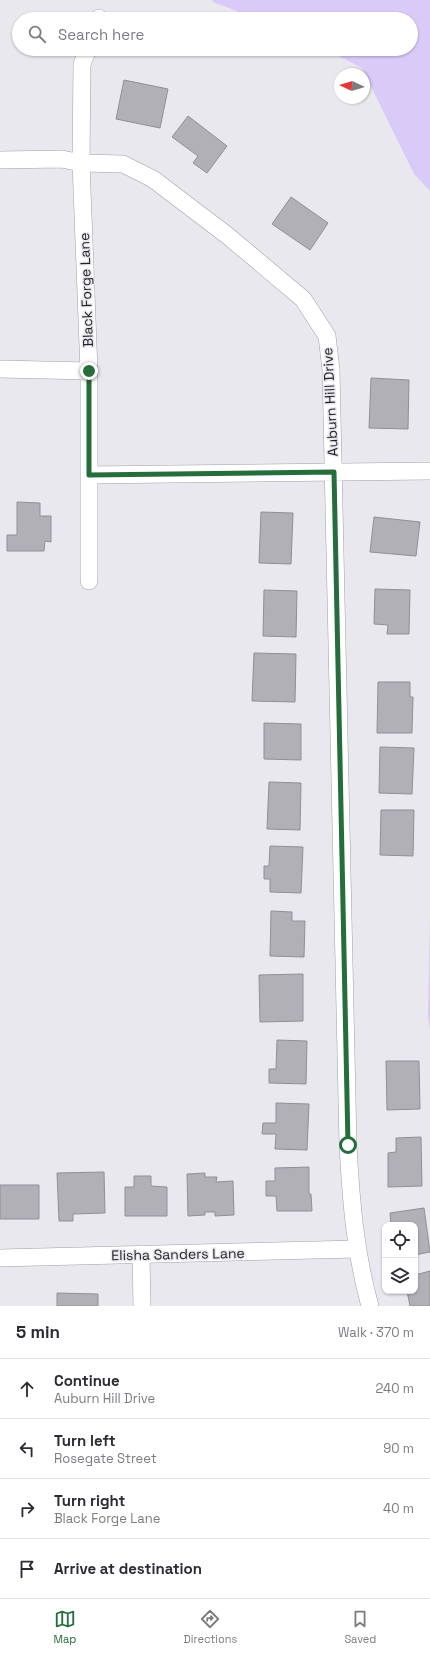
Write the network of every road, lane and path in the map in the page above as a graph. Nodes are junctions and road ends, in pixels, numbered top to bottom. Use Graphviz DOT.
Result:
graph roads {
  1 [pos="85,56"];
  2 [pos="0,160"];
  3 [pos="81,163"];
  4 [pos="0,369"];
  5 [pos="89,371"];
  6 [pos="430,471"];
  7 [pos="334,472"];
  8 [pos="89,475"];
  9 [pos="89,581"];
  10 [pos="356,1249"];
  11 [pos="141,1254"];
  12 [pos="0,1258"];
  13 [pos="142,1306"];
  14 [pos="370,1306"];
  1 -- 3 [label="street, Black Forge Lane"];
  2 -- 3 [label="street, Auburn Hill Drive"];
  3 -- 5 [label="street, Black Forge Lane"];
  3 -- 7 [label="street, Auburn Hill Drive"];
  4 -- 5 [label="street"];
  5 -- 8 [label="street, Black Forge Lane"];
  6 -- 7 [label="street"];
  7 -- 8 [label="street"];
  7 -- 10 [label="street, Auburn Hill Drive"];
  8 -- 9 [label="street, Black Forge Lane"];
  10 -- 11 [label="street, Elisha Sanders Lane"];
  10 -- 14 [label="street, Auburn Hill Drive"];
  11 -- 12 [label="street, Elisha Sanders Lane"];
  11 -- 13 [label="street"];
}
